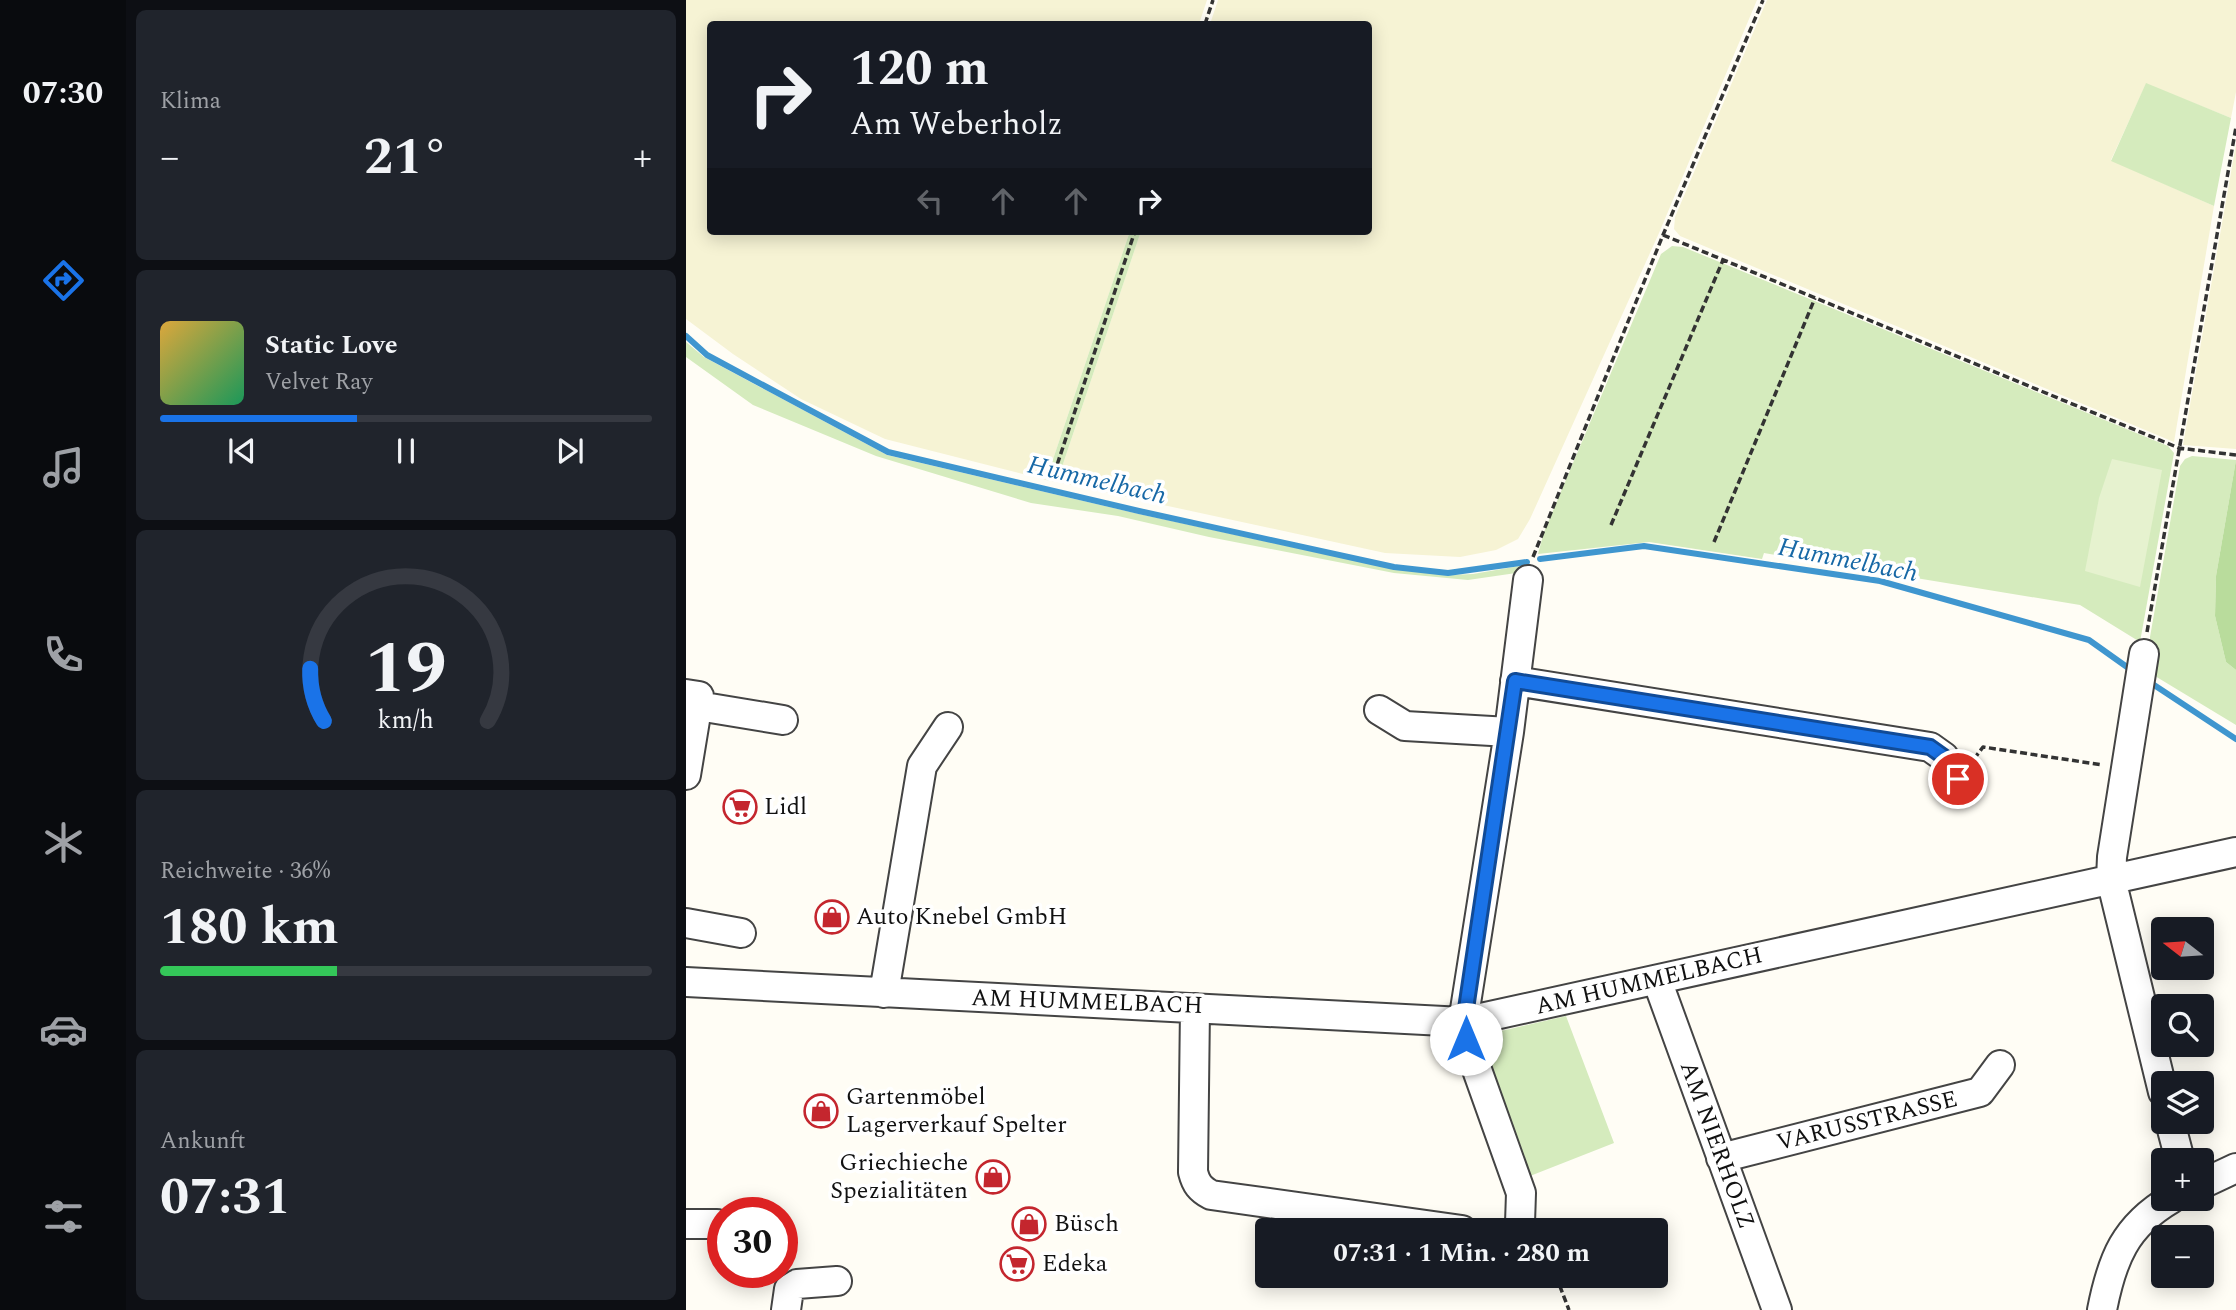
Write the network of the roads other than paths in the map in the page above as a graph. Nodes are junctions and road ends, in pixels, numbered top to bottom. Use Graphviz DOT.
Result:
graph roads {
  1 [pos="1530,573"];
  2 [pos="2144,654"];
  3 [pos="1515,681"];
  4 [pos="692,700"];
  5 [pos="1378,710"];
  6 [pos="783,720"];
  7 [pos="948,727"];
  8 [pos="1509,732"];
  9 [pos="686,775"];
  10 [pos="1958,779"];
  11 [pos="2236,852"];
  12 [pos="2111,879"];
  13 [pos="686,923"];
  14 [pos="741,933"];
  15 [pos="1657,980"];
  16 [pos="686,982"];
  17 [pos="884,993"];
  18 [pos="1195,1008"];
  19 [pos="1464,1022"];
  20 [pos="2000,1065"];
  21 [pos="2158,1071"];
  22 [pos="1721,1158"];
  23 [pos="2236,1168"];
  24 [pos="2214,1178"];
  25 [pos="2154,1211"];
  26 [pos="1376,1218"];
  27 [pos="1518,1218"];
  28 [pos="686,1224"];
  29 [pos="707,1224"];
  30 [pos="837,1281"];
  31 [pos="786,1310"];
  32 [pos="1777,1310"];
  33 [pos="2102,1310"];
  1 -- 3 [label="street"];
  2 -- 12 [label="street"];
  3 -- 8 [label="street"];
  3 -- 10 [label="street"];
  4 -- 6 [label="street"];
  4 -- 9 [label="street"];
  5 -- 8 [label="street"];
  7 -- 17 [label="street"];
  8 -- 19 [label="street"];
  11 -- 12 [label="street, AM HUMMELBACH"];
  12 -- 15 [label="street, AM HUMMELBACH"];
  12 -- 21 [label="street"];
  13 -- 14 [label="street"];
  15 -- 19 [label="street, AM HUMMELBACH"];
  15 -- 22 [label="street, AM NIERHOLZ"];
  16 -- 17 [label="street, AM HUMMELBACH"];
  17 -- 18 [label="street, AM HUMMELBACH"];
  18 -- 19 [label="street, AM HUMMELBACH"];
  18 -- 26 [label="street"];
  19 -- 27 [label="street"];
  20 -- 22 [label="street, VARUSSTRASSE"];
  22 -- 32 [label="street, AM NIERHOLZ"];
  23 -- 24 [label="street"];
  25 -- 33 [label="street"];
  28 -- 29 [label="street"];
  30 -- 31 [label="street"];
}
